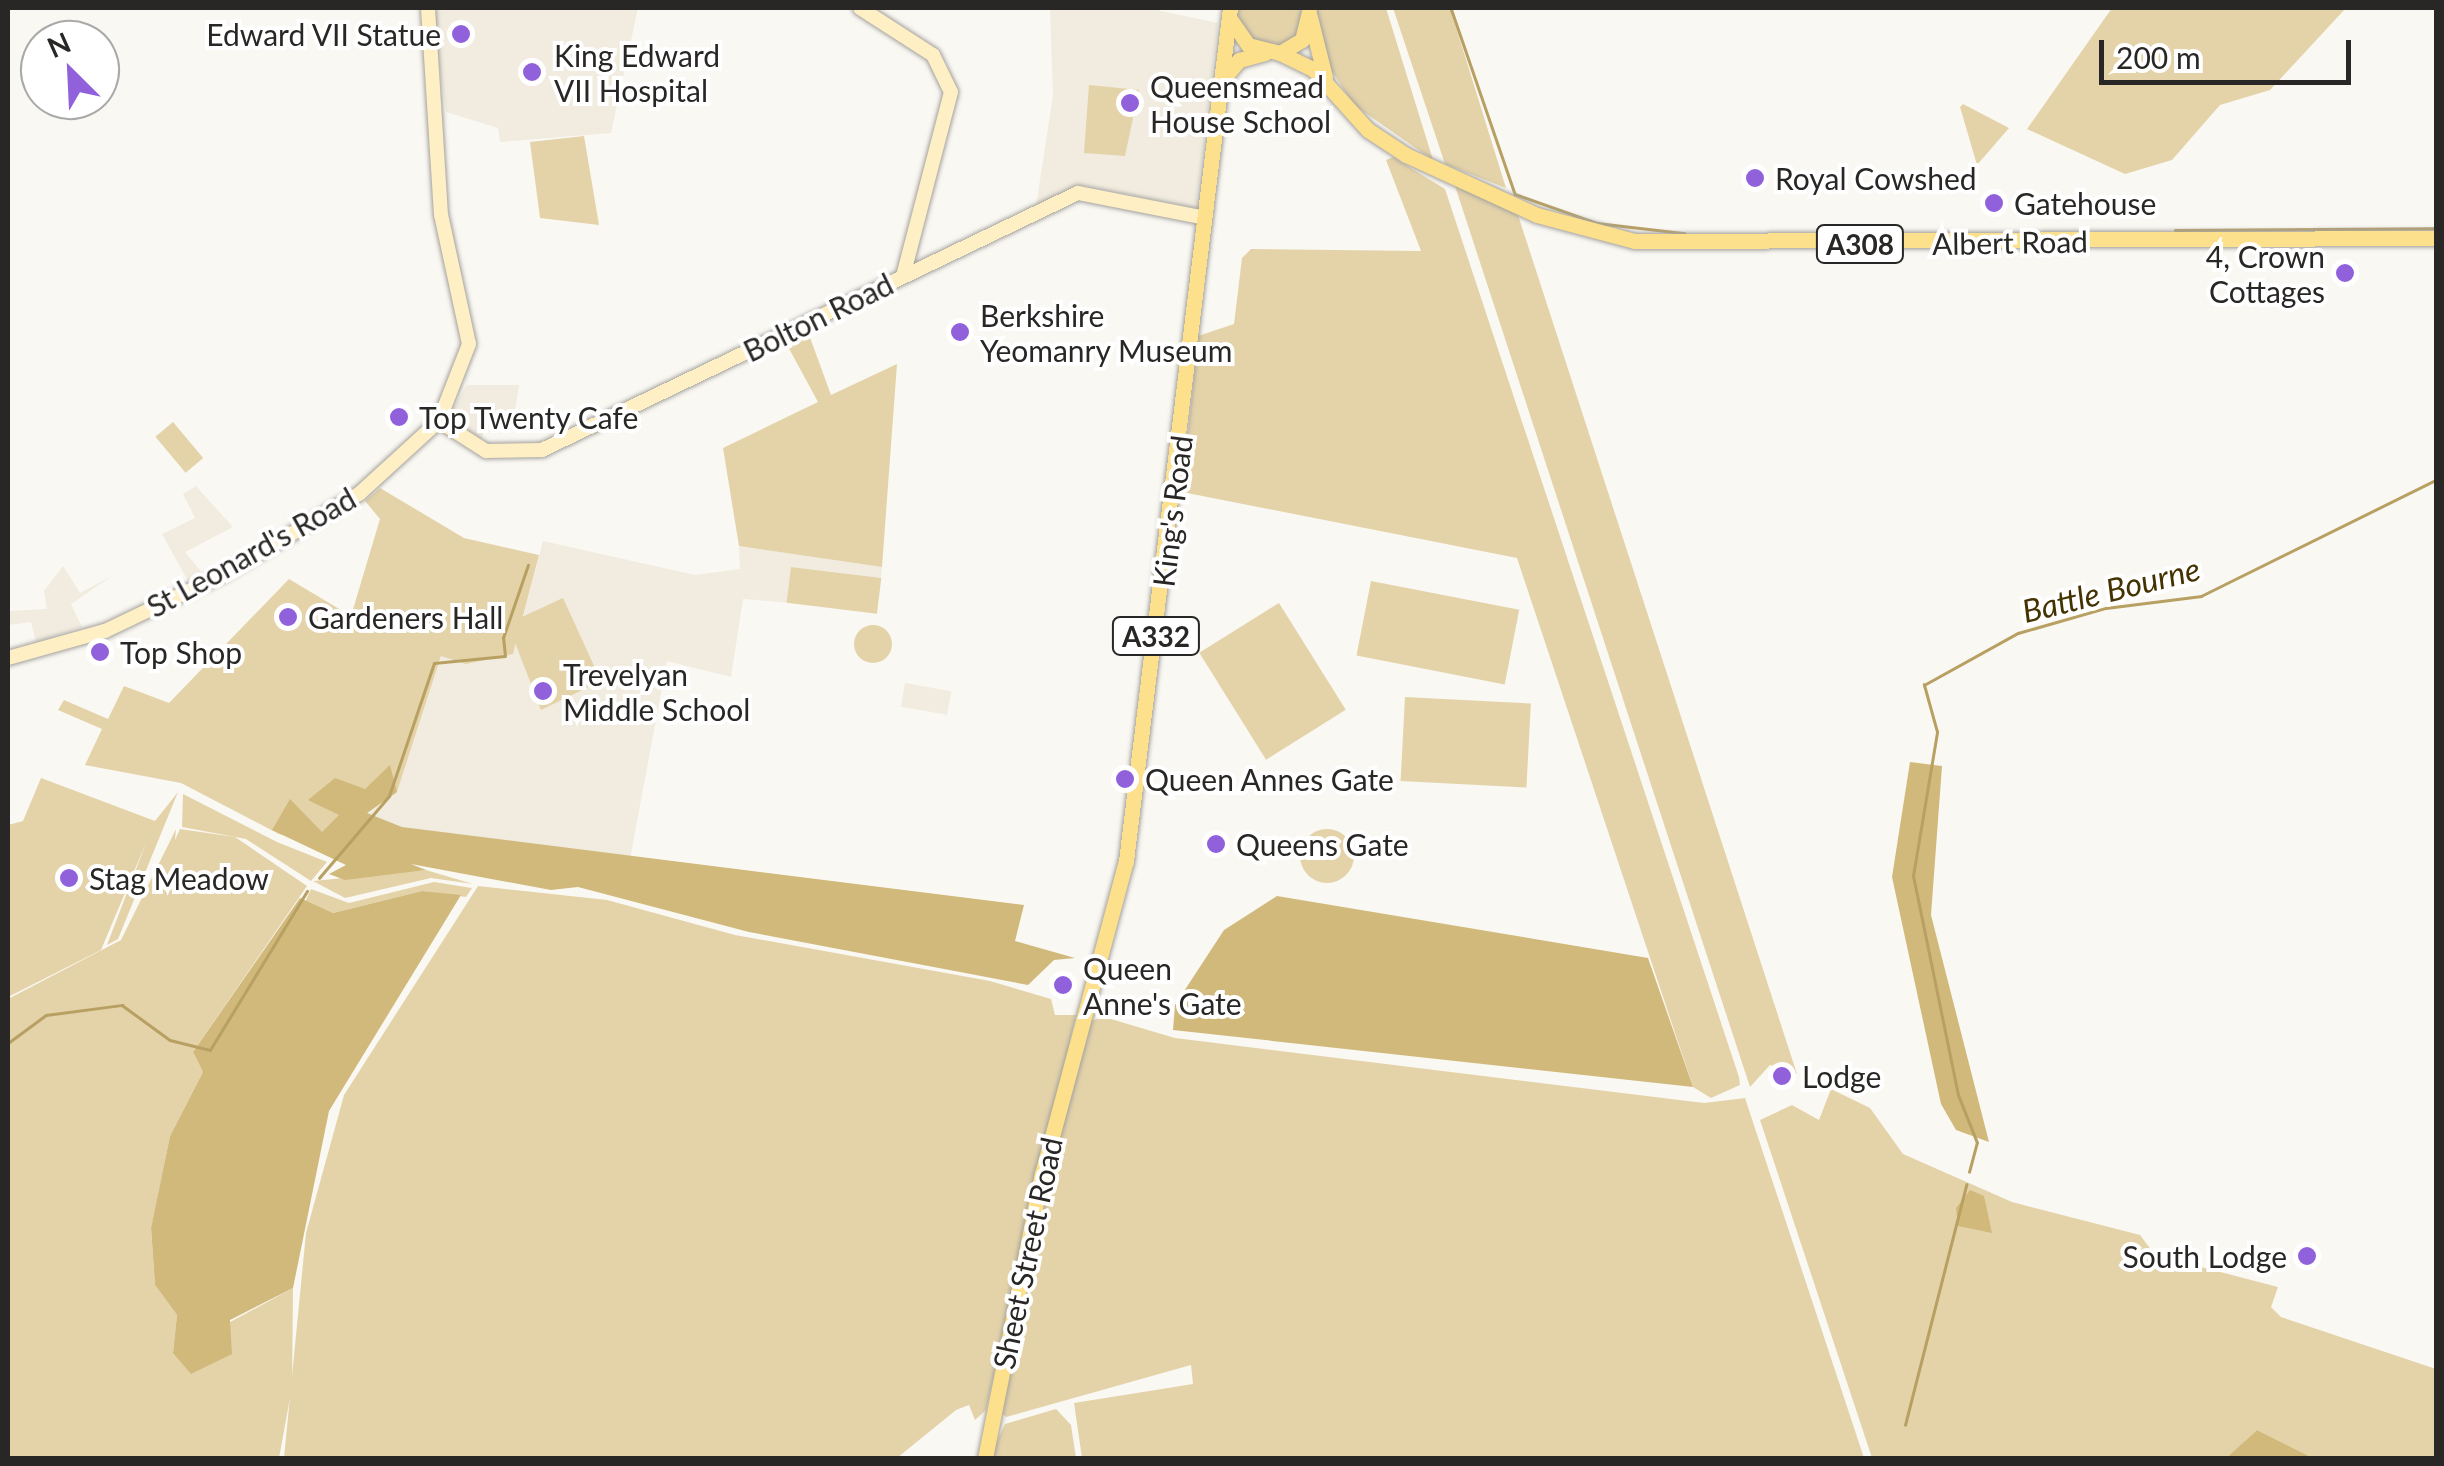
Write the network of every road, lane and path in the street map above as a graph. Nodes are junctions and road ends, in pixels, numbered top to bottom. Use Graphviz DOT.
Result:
graph roads {
  1 [pos="418,8"];
  2 [pos="428,8"];
  3 [pos="860,8"];
  4 [pos="1308,10"];
  5 [pos="1230,12"];
  6 [pos="426,36"];
  7 [pos="1274,53"];
  8 [pos="1218,86"];
  9 [pos="1328,86"];
  10 [pos="1205,218"];
  11 [pos="2436,238"];
  12 [pos="903,276"];
  13 [pos="440,421"];
  14 [pos="8,658"];
  15 [pos="1074,1049"];
  16 [pos="985,1458"];
  1 -- 6 [label="street, St Leonard's Road"];
  2 -- 6 [label="street, St Leonard's Road"];
  3 -- 12 [label="street"];
  4 -- 7 [label="main road"];
  4 -- 9 [label="main road, Albert Road / A308"];
  5 -- 7 [label="main road, Albert Road"];
  5 -- 8 [label="main road, King's Road / A332"];
  6 -- 13 [label="street, St Leonard's Road"];
  7 -- 8 [label="main road"];
  7 -- 9 [label="main road, Albert Road / A308"];
  8 -- 10 [label="main road, King's Road / A332"];
  9 -- 11 [label="main road, Albert Road / A308"];
  10 -- 12 [label="street, Bolton Road"];
  10 -- 15 [label="main road, King's Road / A332"];
  12 -- 13 [label="street, Bolton Road"];
  13 -- 14 [label="street, St Leonard's Road"];
  15 -- 16 [label="main road, Sheet Street Road / A332"];
}
